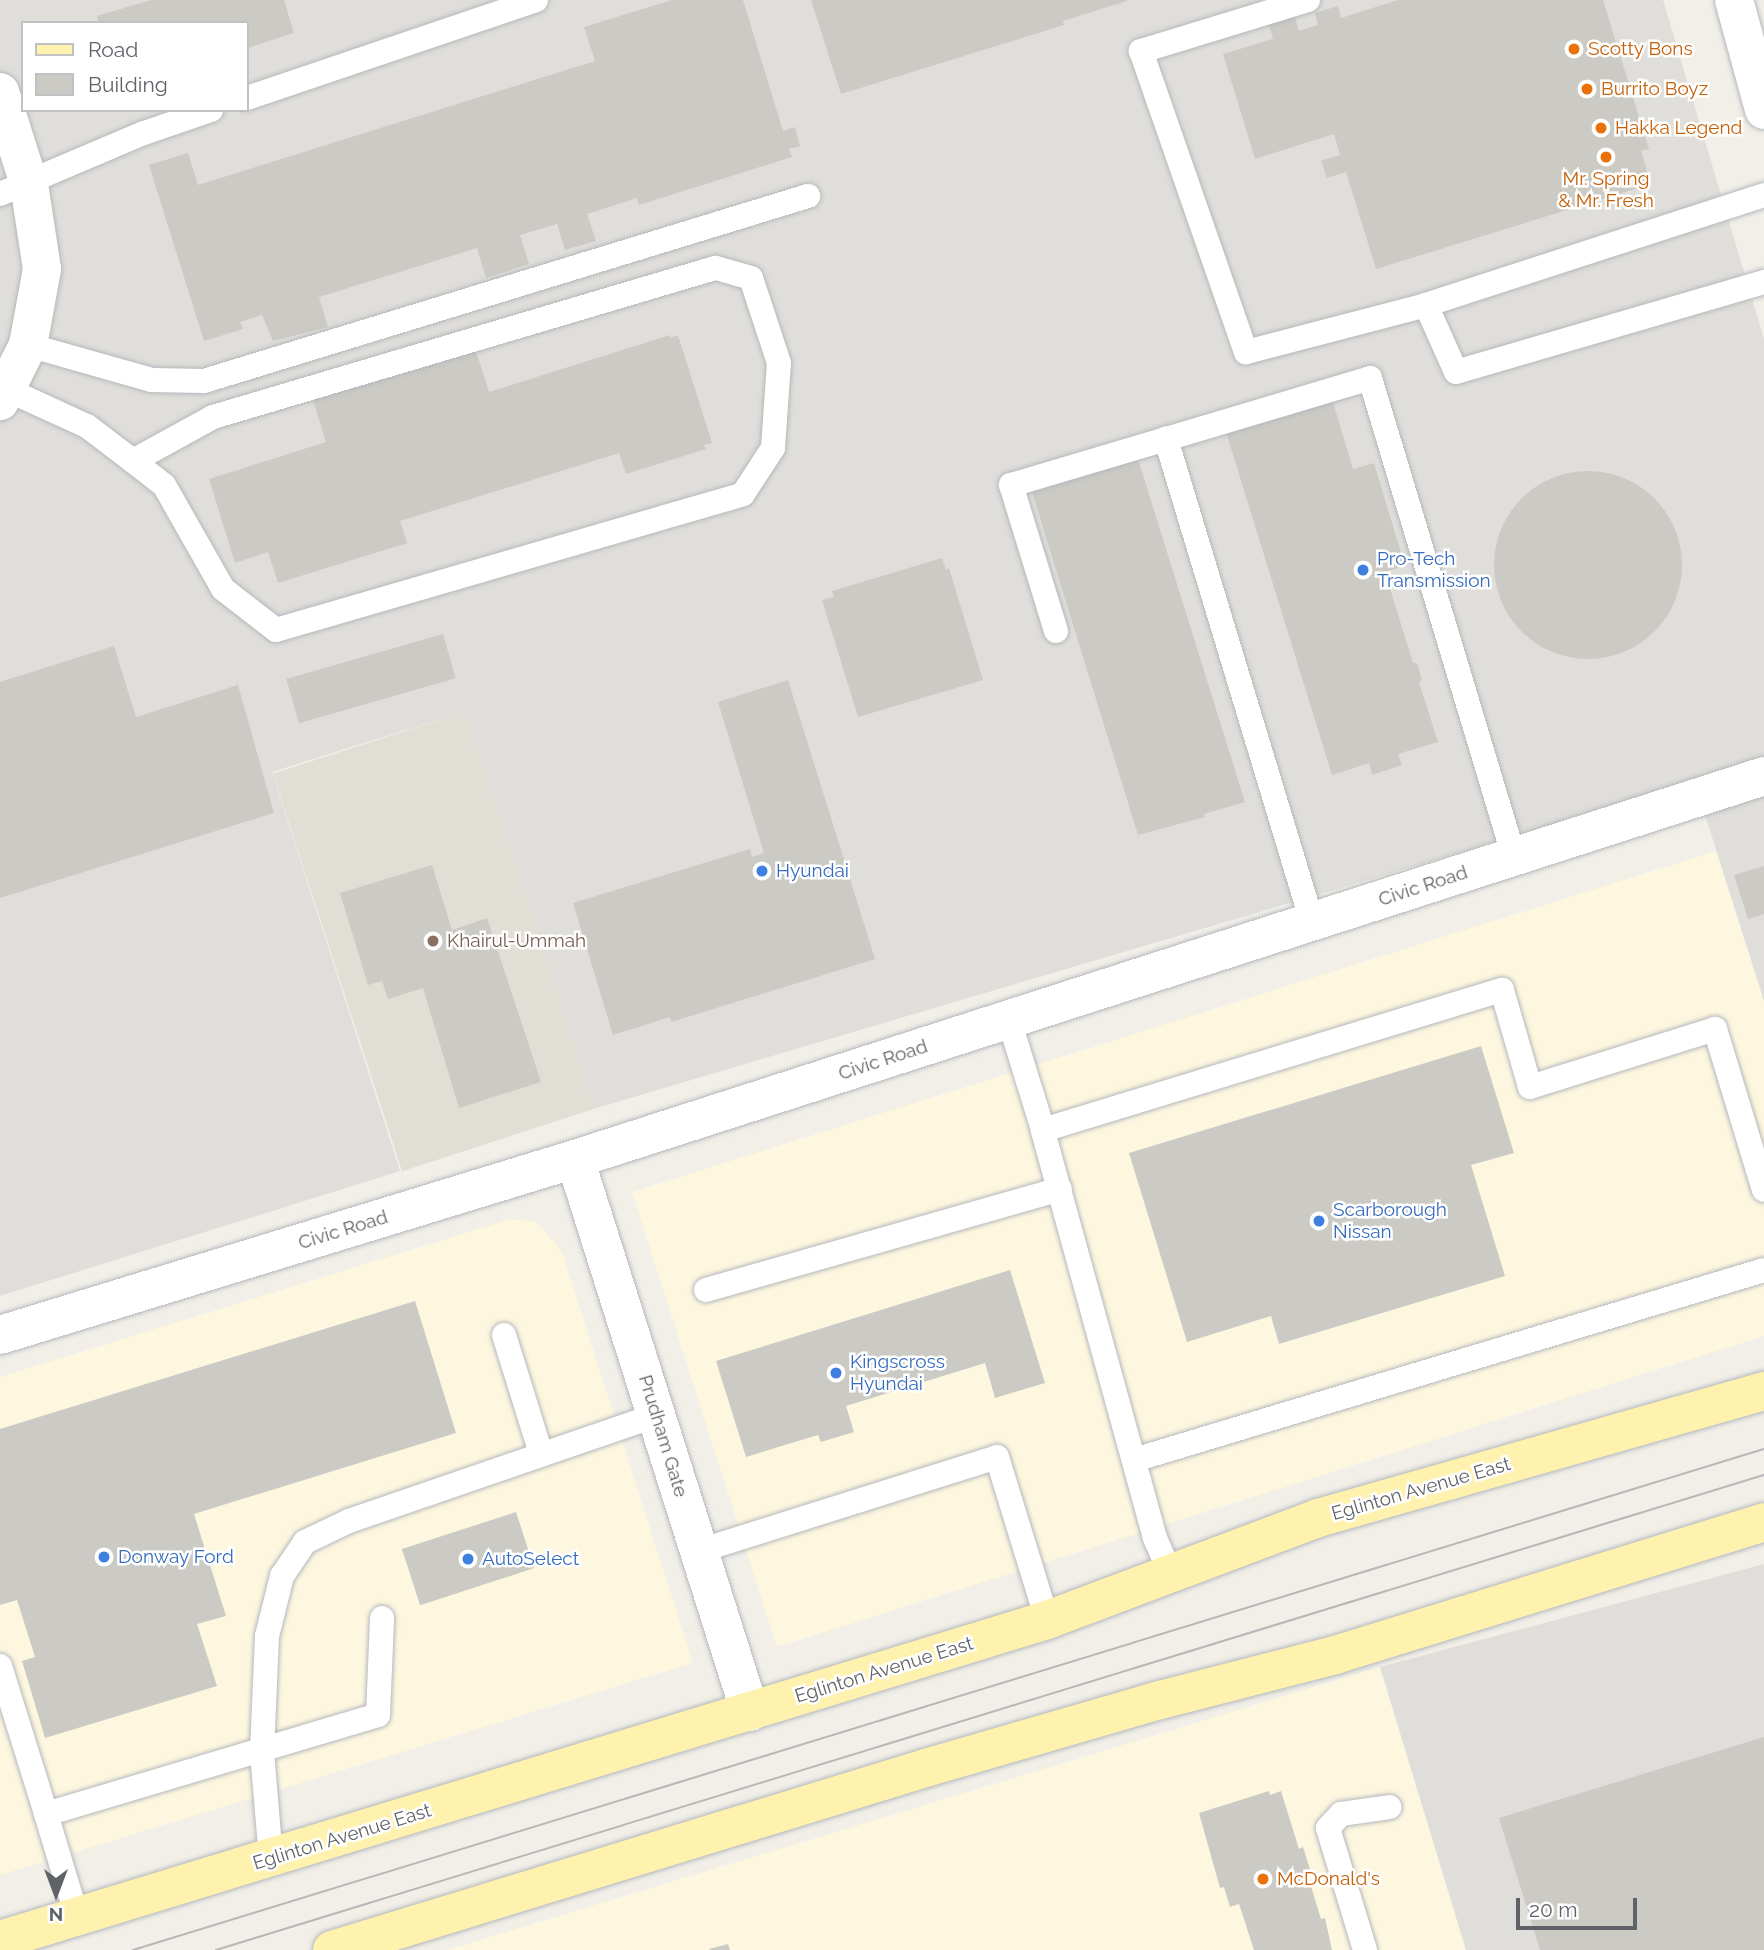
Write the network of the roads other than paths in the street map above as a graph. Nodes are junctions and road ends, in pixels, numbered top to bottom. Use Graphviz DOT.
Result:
graph roads {
  1 [pos="536,0"];
  2 [pos="1308,0"];
  3 [pos="1734,0"];
  4 [pos="0,92"];
  5 [pos="248,98"];
  6 [pos="1764,110"];
  7 [pos="205,112"];
  8 [pos="14,189"];
  9 [pos="1764,195"];
  10 [pos="808,196"];
  11 [pos="1764,282"];
  12 [pos="1426,305"];
  13 [pos="28,345"];
  14 [pos="3,395"];
  15 [pos="1167,439"];
  16 [pos="133,461"];
  17 [pos="1056,631"];
  18 [pos="1764,776"];
  19 [pos="1514,857"];
  20 [pos="1312,922"];
  21 [pos="1009,1020"];
  22 [pos="1043,1130"];
  23 [pos="575,1159"];
  24 [pos="1060,1189"];
  25 [pos="1764,1191"];
  26 [pos="1764,1270"];
  27 [pos="706,1290"];
  28 [pos="0,1335"];
  29 [pos="504,1335"];
  30 [pos="1764,1391"];
  31 [pos="656,1415"];
  32 [pos="541,1454"];
  33 [pos="1134,1460"];
  34 [pos="1764,1522"];
  35 [pos="699,1551"];
  36 [pos="1171,1575"];
  37 [pos="382,1618"];
  38 [pos="1047,1620"];
  39 [pos="0,1666"];
  40 [pos="750,1712"];
  41 [pos="262,1751"];
  42 [pos="1390,1807"];
  43 [pos="46,1814"];
  44 [pos="271,1859"];
  45 [pos="77,1917"];
  46 [pos="0,1940"];
  47 [pos="332,1950"];
  48 [pos="1366,1950"];
  1 -- 5 [label="lane"];
  2 -- 12 [label="lane"];
  3 -- 6 [label="street"];
  4 -- 8 [label="street"];
  7 -- 8 [label="lane"];
  8 -- 13 [label="street"];
  9 -- 12 [label="lane"];
  10 -- 13 [label="lane"];
  11 -- 12 [label="lane"];
  13 -- 14 [label="street"];
  14 -- 16 [label="lane"];
  15 -- 17 [label="lane"];
  15 -- 19 [label="lane"];
  15 -- 20 [label="lane"];
  16 -- 16 [label="lane"];
  18 -- 19 [label="street, Civic Road"];
  19 -- 20 [label="street, Civic Road"];
  20 -- 21 [label="street, Civic Road"];
  21 -- 22 [label="lane"];
  21 -- 23 [label="street, Civic Road"];
  22 -- 24 [label="lane"];
  22 -- 25 [label="lane"];
  23 -- 28 [label="street, Civic Road"];
  23 -- 31 [label="street, Prudham Gate"];
  24 -- 27 [label="lane"];
  24 -- 33 [label="lane"];
  26 -- 33 [label="lane"];
  29 -- 32 [label="lane"];
  30 -- 36 [label="main road, Eglinton Avenue East"];
  31 -- 32 [label="lane"];
  31 -- 35 [label="street, Prudham Gate"];
  32 -- 41 [label="lane"];
  33 -- 36 [label="lane"];
  34 -- 47 [label="main road"];
  35 -- 38 [label="lane"];
  35 -- 40 [label="street, Prudham Gate"];
  36 -- 38 [label="main road, Eglinton Avenue East"];
  37 -- 41 [label="lane"];
  38 -- 40 [label="main road, Eglinton Avenue East"];
  39 -- 43 [label="lane"];
  40 -- 44 [label="main road, Eglinton Avenue East"];
  41 -- 43 [label="lane"];
  41 -- 44 [label="lane"];
  42 -- 48 [label="lane"];
  43 -- 45 [label="lane"];
  44 -- 45 [label="main road, Eglinton Avenue East"];
  45 -- 46 [label="main road, Eglinton Avenue East"];
}
